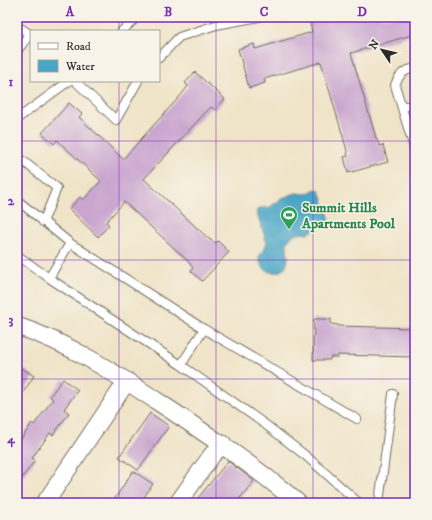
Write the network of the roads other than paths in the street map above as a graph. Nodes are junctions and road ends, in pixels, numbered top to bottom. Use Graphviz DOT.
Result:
graph roads {
  1 [pos="137,17"];
  2 [pos="259,17"];
  3 [pos="17,26"];
  4 [pos="123,30"];
  5 [pos="17,51"];
  6 [pos="160,57"];
  7 [pos="415,69"];
  8 [pos="69,82"];
  9 [pos="77,82"];
  10 [pos="137,82"];
  11 [pos="402,106"];
  12 [pos="415,106"];
  13 [pos="17,119"];
  14 [pos="415,151"];
  15 [pos="17,166"];
  16 [pos="17,200"];
  17 [pos="43,222"];
  18 [pos="70,243"];
  19 [pos="17,255"];
  20 [pos="49,278"];
  21 [pos="17,326"];
  22 [pos="204,329"];
  23 [pos="181,364"];
  24 [pos="128,381"];
  25 [pos="394,394"];
  26 [pos="357,419"];
  27 [pos="223,444"];
  28 [pos="289,500"];
  29 [pos="45,503"];
  30 [pos="178,503"];
  31 [pos="359,503"];
  32 [pos="379,503"];
  1 -- 4 [label="lane"];
  2 -- 6 [label="lane"];
  3 -- 5 [label="lane"];
  7 -- 11 [label="lane"];
  8 -- 13 [label="lane"];
  9 -- 10 [label="lane"];
  11 -- 12 [label="lane"];
  11 -- 14 [label="lane"];
  15 -- 17 [label="lane"];
  16 -- 17 [label="lane"];
  17 -- 18 [label="lane"];
  18 -- 20 [label="lane"];
  18 -- 22 [label="lane"];
  19 -- 20 [label="lane"];
  20 -- 23 [label="lane"];
  21 -- 24 [label="street"];
  22 -- 23 [label="lane"];
  22 -- 26 [label="lane"];
  23 -- 31 [label="lane"];
  24 -- 27 [label="street"];
  24 -- 29 [label="street"];
  25 -- 32 [label="lane"];
  27 -- 28 [label="street"];
  27 -- 30 [label="street"];
}
